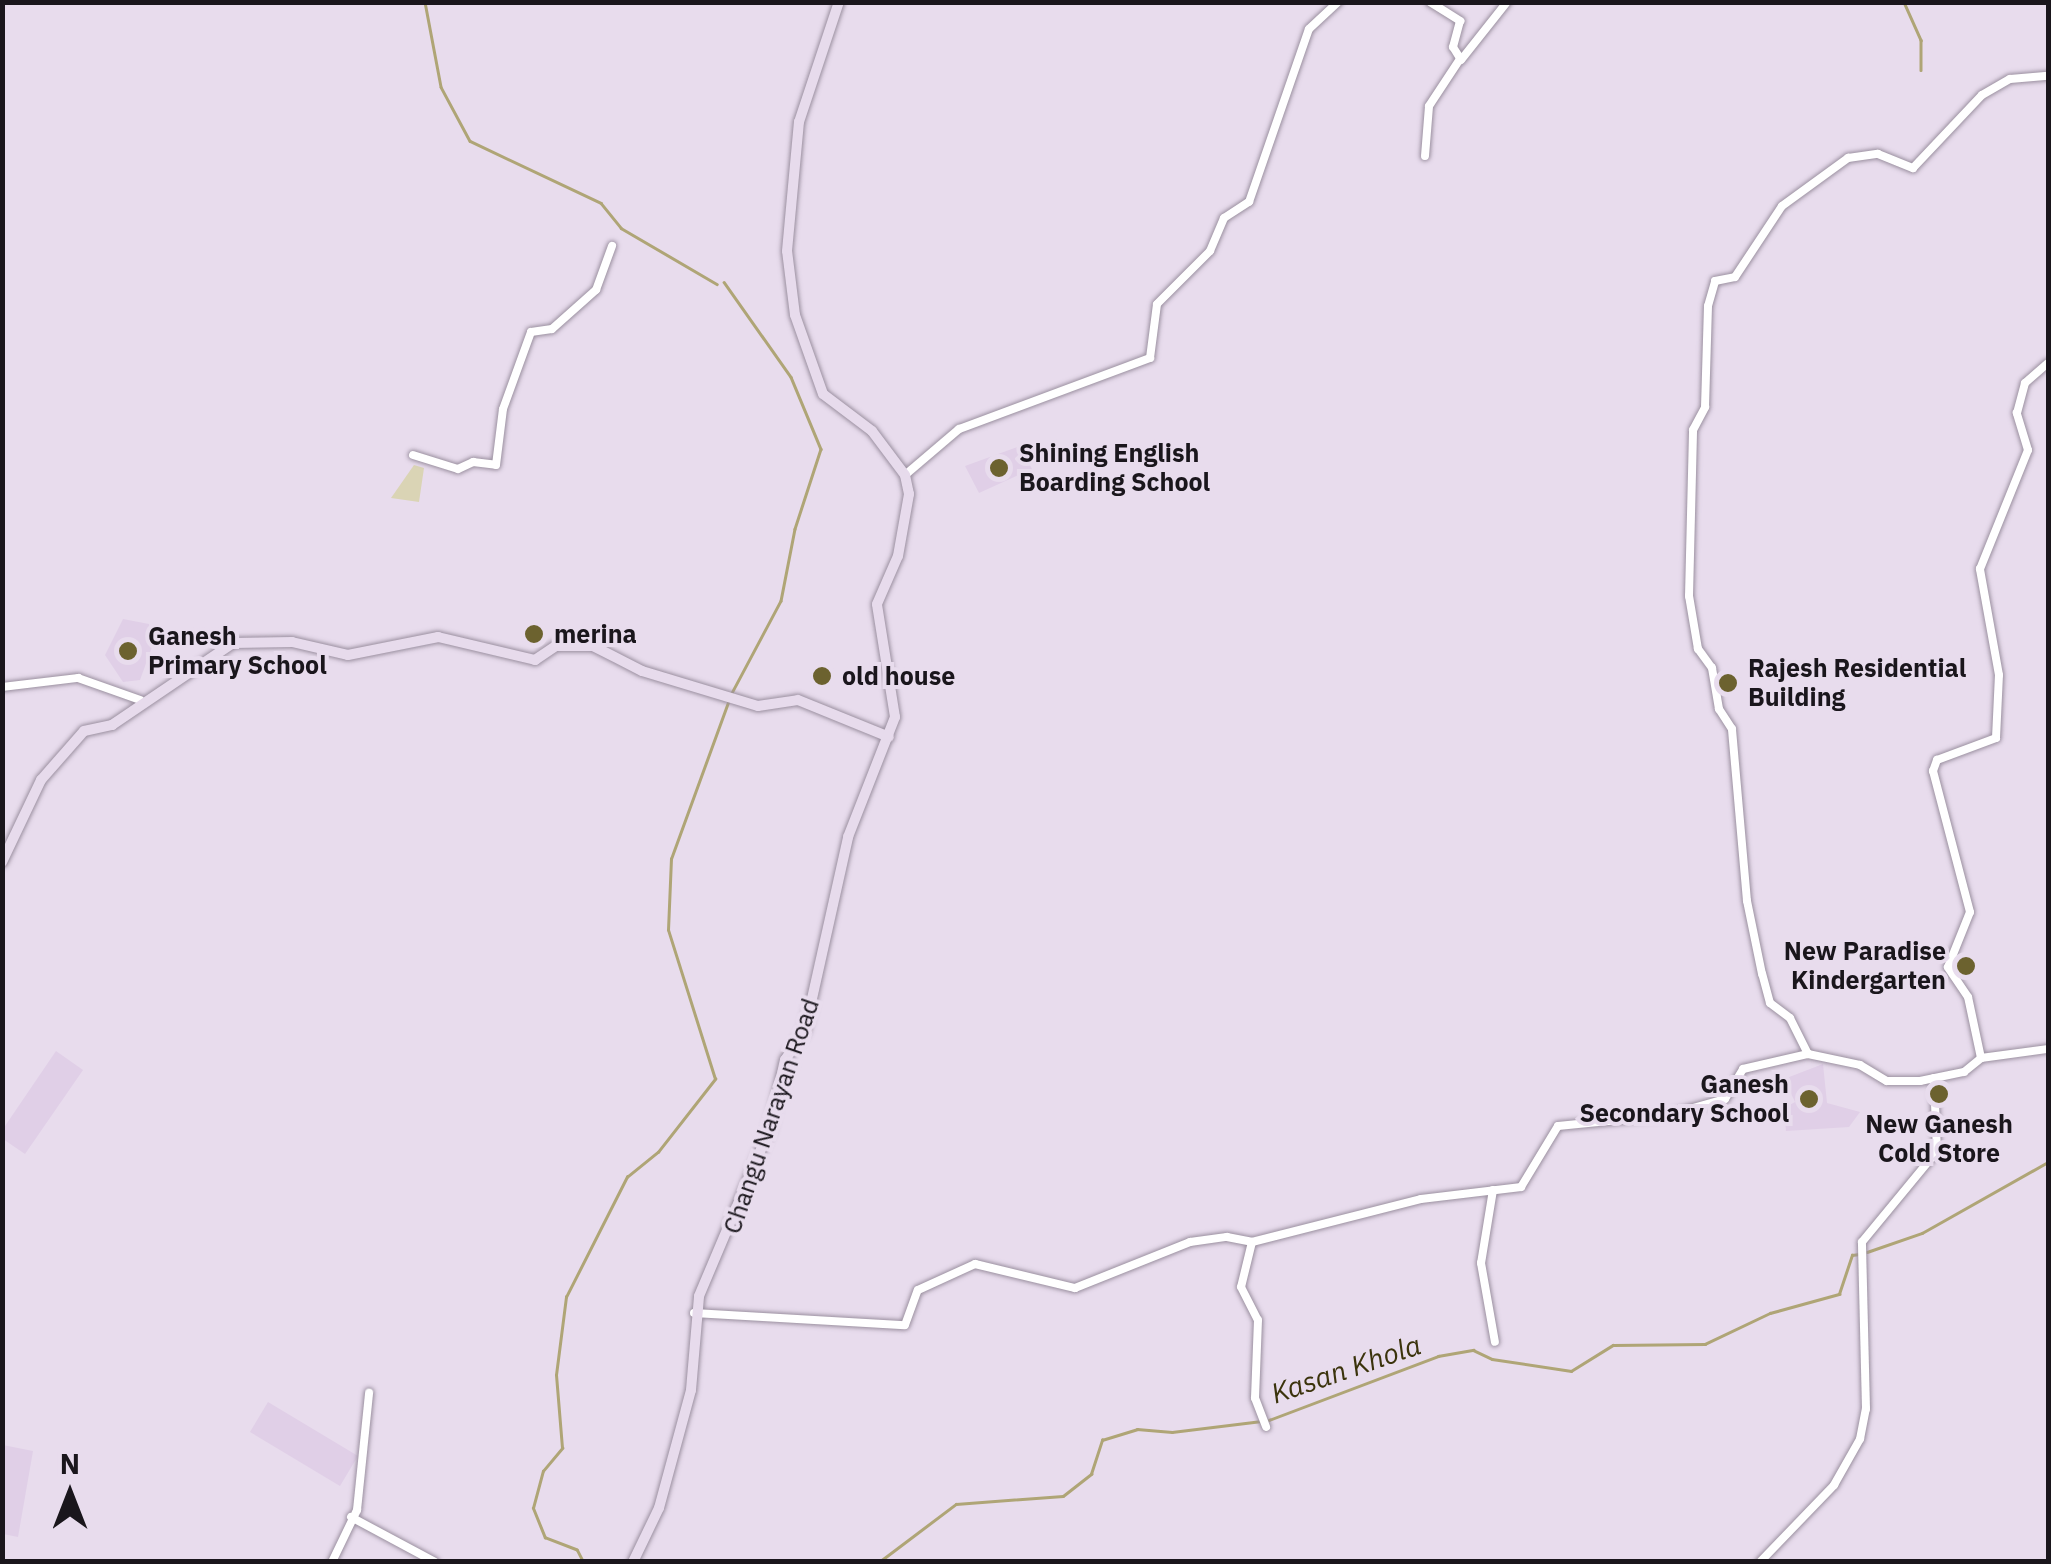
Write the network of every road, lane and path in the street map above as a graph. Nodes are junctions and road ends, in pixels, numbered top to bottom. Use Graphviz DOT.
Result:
graph roads {
  1 [pos="839,2"];
  2 [pos="1338,2"];
  3 [pos="1430,2"];
  4 [pos="1507,2"];
  5 [pos="1460,59"];
  6 [pos="2048,76"];
  7 [pos="1425,156"];
  8 [pos="612,246"];
  9 [pos="2048,363"];
  10 [pos="413,455"];
  11 [pos="906,475"];
  12 [pos="2,687"];
  13 [pos="140,700"];
  14 [pos="888,736"];
  15 [pos="2,862"];
  16 [pos="2048,1049"];
  17 [pos="1808,1054"];
  18 [pos="1980,1058"];
  19 [pos="1934,1078"];
  20 [pos="1494,1190"];
  21 [pos="1252,1242"];
  22 [pos="694,1313"];
  23 [pos="1495,1342"];
  24 [pos="369,1392"];
  25 [pos="1266,1427"];
  26 [pos="351,1517"];
  27 [pos="332,1562"];
  28 [pos="435,1562"];
  29 [pos="633,1562"];
  30 [pos="1760,1562"];
  1 -- 11 [label="main road"];
  2 -- 11 [label="street"];
  3 -- 5 [label="street"];
  4 -- 5 [label="street"];
  5 -- 7 [label="street"];
  6 -- 17 [label="street"];
  8 -- 10 [label="street"];
  9 -- 18 [label="street"];
  11 -- 14 [label="main road, Changu Narayan Road"];
  12 -- 13 [label="street"];
  13 -- 14 [label="main road"];
  13 -- 15 [label="main road"];
  14 -- 22 [label="main road, Changu Narayan Road"];
  16 -- 18 [label="street"];
  17 -- 19 [label="street"];
  17 -- 20 [label="street"];
  18 -- 19 [label="street"];
  19 -- 30 [label="street"];
  20 -- 21 [label="street"];
  20 -- 23 [label="street"];
  21 -- 22 [label="street"];
  21 -- 25 [label="street"];
  22 -- 29 [label="main road, Changu Narayan Road"];
  24 -- 26 [label="street"];
  26 -- 27 [label="street"];
  26 -- 28 [label="street"];
}
